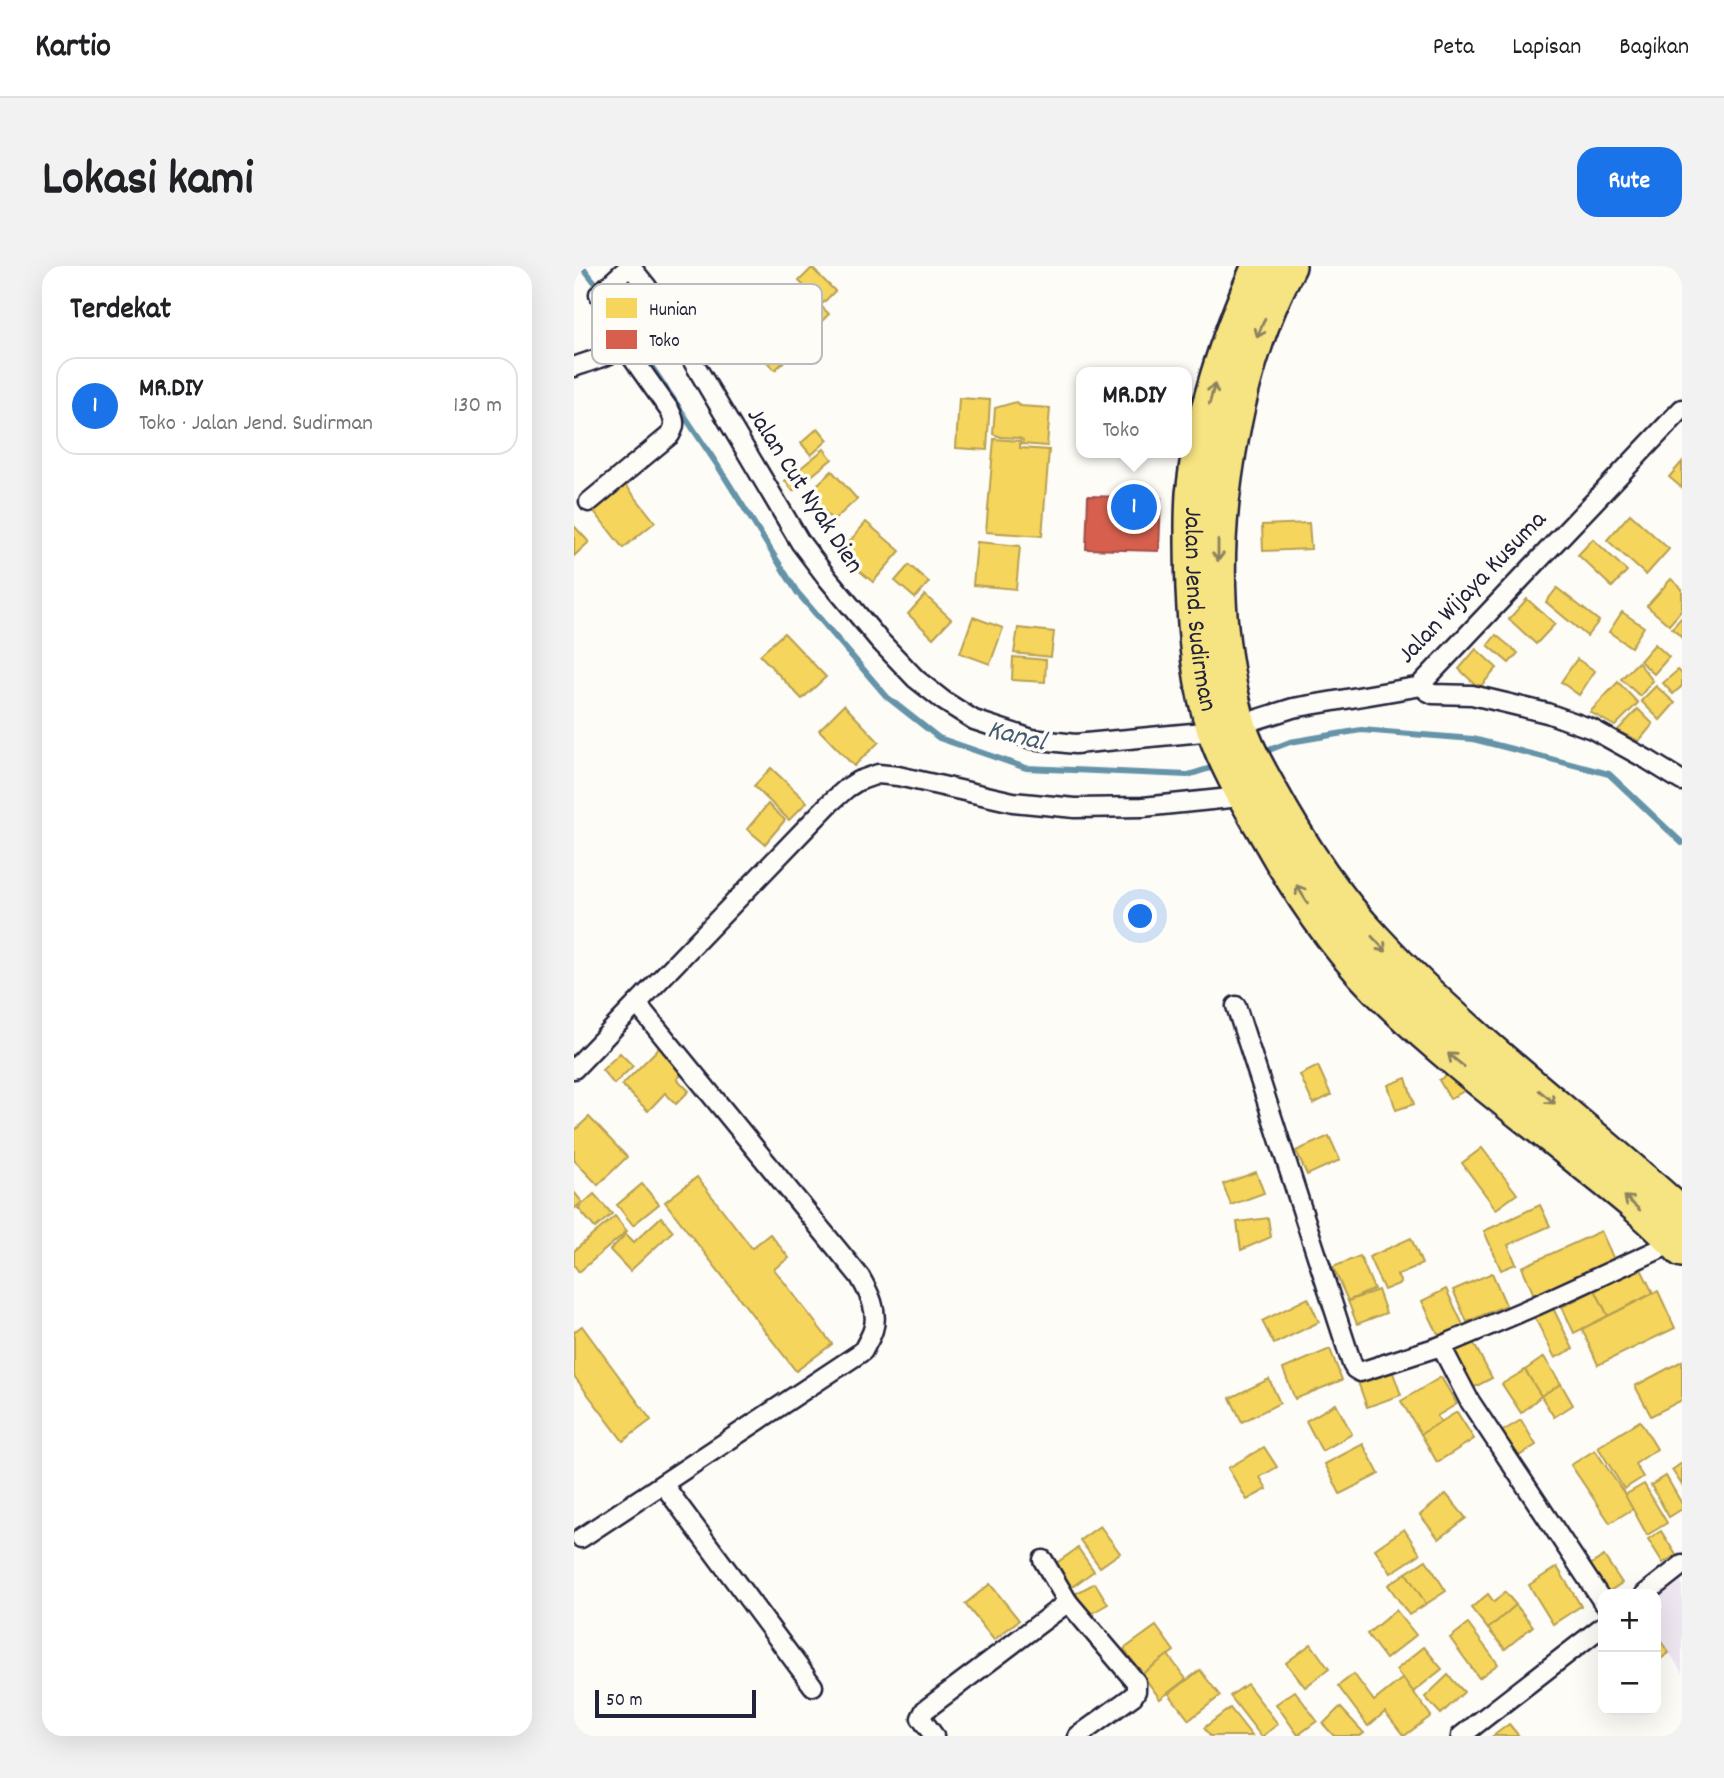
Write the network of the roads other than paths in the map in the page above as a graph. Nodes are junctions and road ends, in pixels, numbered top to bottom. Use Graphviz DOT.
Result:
graph roads {
  1 [pos="1259,266"];
  2 [pos="1289,266"];
  3 [pos="628,267"];
  4 [pos="609,284"];
  5 [pos="643,284"];
  6 [pos="592,360"];
  7 [pos="637,364"];
  8 [pos="695,364"];
  9 [pos="574,367"];
  10 [pos="1682,409"];
  11 [pos="589,502"];
  12 [pos="1422,686"];
  13 [pos="1241,760"];
  14 [pos="1682,780"];
  15 [pos="637,1004"];
  16 [pos="1236,1006"];
  17 [pos="574,1069"];
  18 [pos="1680,1236"];
  19 [pos="1441,1346"];
  20 [pos="663,1484"];
  21 [pos="581,1538"];
  22 [pos="1043,1560"];
  23 [pos="1682,1566"];
  24 [pos="1652,1589"];
  25 [pos="1598,1594"];
  26 [pos="1068,1602"];
  27 [pos="1598,1630"];
  28 [pos="813,1686"];
  29 [pos="934,1736"];
  30 [pos="1078,1736"];
  31 [pos="1461,1736"];
  13 -- 1 [label="highway, Jalan Jend. Sudirman, one-way"];
  2 -- 13 [label="highway, Jalan Jend. Sudirman, one-way"];
  3 -- 4 [label="street"];
  3 -- 5 [label="street, Jalan Cut Nyak Dien"];
  6 -- 9 [label="street"];
  7 -- 11 [label="street"];
  8 -- 13 [label="street, Jalan Cut Nyak Dien"];
  10 -- 12 [label="street, Jalan Wijaya Kusuma"];
  12 -- 13 [label="street, Jalan Wijaya Kusuma"];
  12 -- 14 [label="street"];
  13 -- 15 [label="street"];
  13 -- 18 [label="highway"];
  15 -- 17 [label="street"];
  15 -- 20 [label="street"];
  16 -- 19 [label="street"];
  18 -- 19 [label="street"];
  19 -- 25 [label="street"];
  20 -- 21 [label="street"];
  20 -- 28 [label="street"];
  22 -- 26 [label="street"];
  23 -- 24 [label="street"];
  26 -- 29 [label="street"];
  26 -- 30 [label="street"];
  27 -- 31 [label="street"];
}
